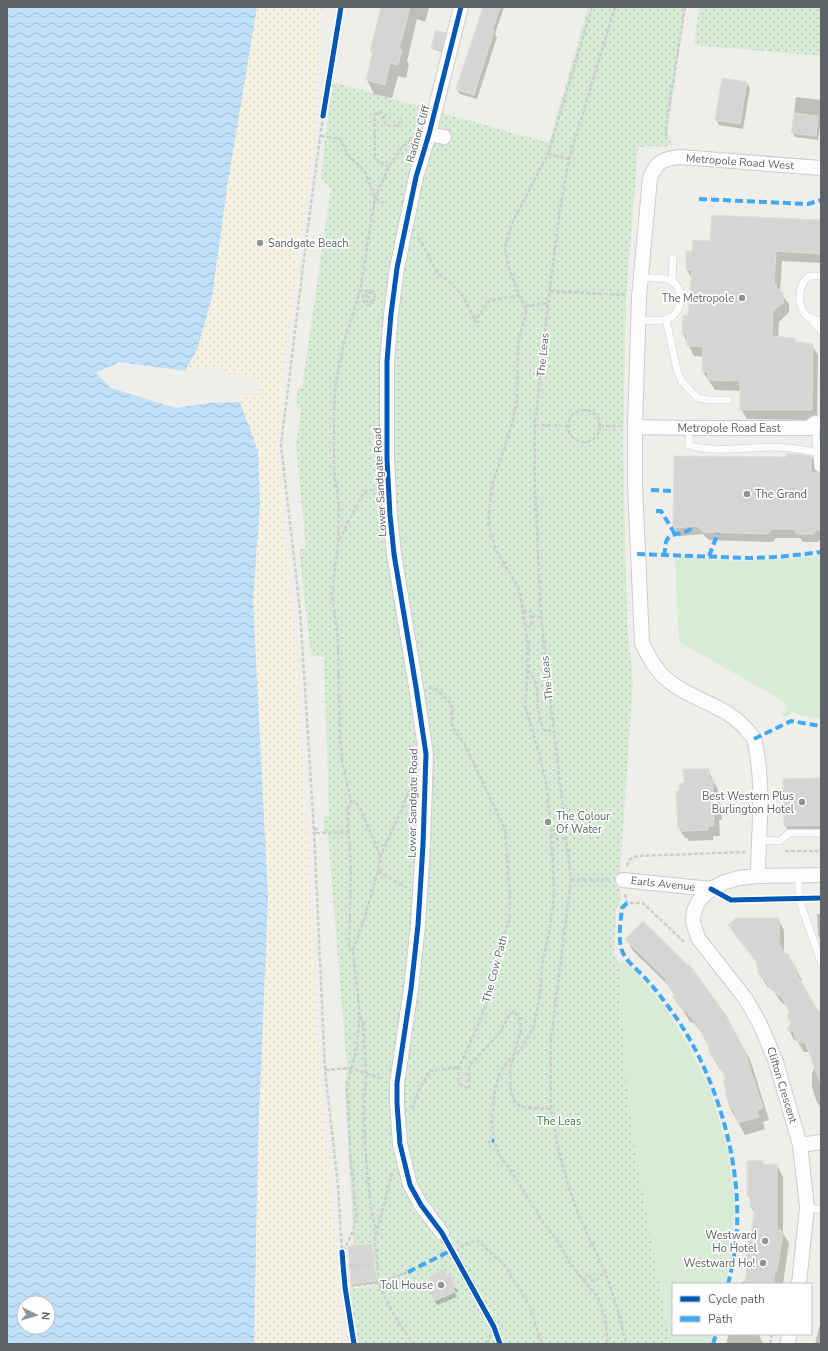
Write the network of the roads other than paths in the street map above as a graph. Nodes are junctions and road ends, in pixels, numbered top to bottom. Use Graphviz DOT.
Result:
graph roads {
  1 [pos="460,7"];
  2 [pos="429,134"];
  3 [pos="444,137"];
  4 [pos="821,168"];
  5 [pos="673,258"];
  6 [pos="397,268"];
  7 [pos="821,276"];
  8 [pos="641,278"];
  9 [pos="672,282"];
  10 [pos="666,319"];
  11 [pos="811,319"];
  12 [pos="638,320"];
  13 [pos="821,321"];
  14 [pos="821,331"];
  15 [pos="728,400"];
  16 [pos="818,424"];
  17 [pos="635,427"];
  18 [pos="689,428"];
  19 [pos="817,452"];
  20 [pos="821,466"];
  21 [pos="821,833"];
  22 [pos="760,840"];
  23 [pos="799,875"];
  24 [pos="821,875"];
  25 [pos="758,876"];
  26 [pos="622,880"];
  27 [pos="711,889"];
  28 [pos="821,962"];
  29 [pos="821,1142"];
  30 [pos="800,1144"];
  31 [pos="814,1209"];
  32 [pos="442,1233"];
  33 [pos="800,1283"];
  34 [pos="474,1291"];
  1 -- 2 [label="street, Radnor Cliff"];
  2 -- 3 [label="street, Radnor Cliff"];
  2 -- 6 [label="street, Radnor Cliff"];
  4 -- 8 [label="street, Metropole Road West"];
  5 -- 9 [label="lane"];
  6 -- 32 [label="street, Lower Sandgate Road"];
  7 -- 11 [label="lane"];
  8 -- 9 [label="lane"];
  8 -- 12 [label="street"];
  9 -- 10 [label="lane"];
  10 -- 12 [label="lane"];
  10 -- 15 [label="lane"];
  11 -- 13 [label="lane"];
  11 -- 14 [label="lane"];
  12 -- 17 [label="street"];
  16 -- 18 [label="street, Metropole Road East"];
  16 -- 19 [label="lane"];
  17 -- 18 [label="street, Metropole Road East"];
  17 -- 22 [label="street"];
  18 -- 19 [label="lane"];
  19 -- 20 [label="lane"];
  21 -- 22 [label="lane"];
  22 -- 25 [label="street"];
  23 -- 24 [label="street, Earls Avenue"];
  23 -- 25 [label="street, Earls Avenue"];
  23 -- 28 [label="lane"];
  25 -- 27 [label="street, Earls Avenue"];
  26 -- 27 [label="street, Earls Avenue"];
  27 -- 30 [label="street, Clifton Crescent"];
  29 -- 30 [label="street"];
  30 -- 31 [label="street, Clifton Crescent"];
  31 -- 33 [label="street, Clifton Crescent"];
  32 -- 34 [label="lane"];
}
